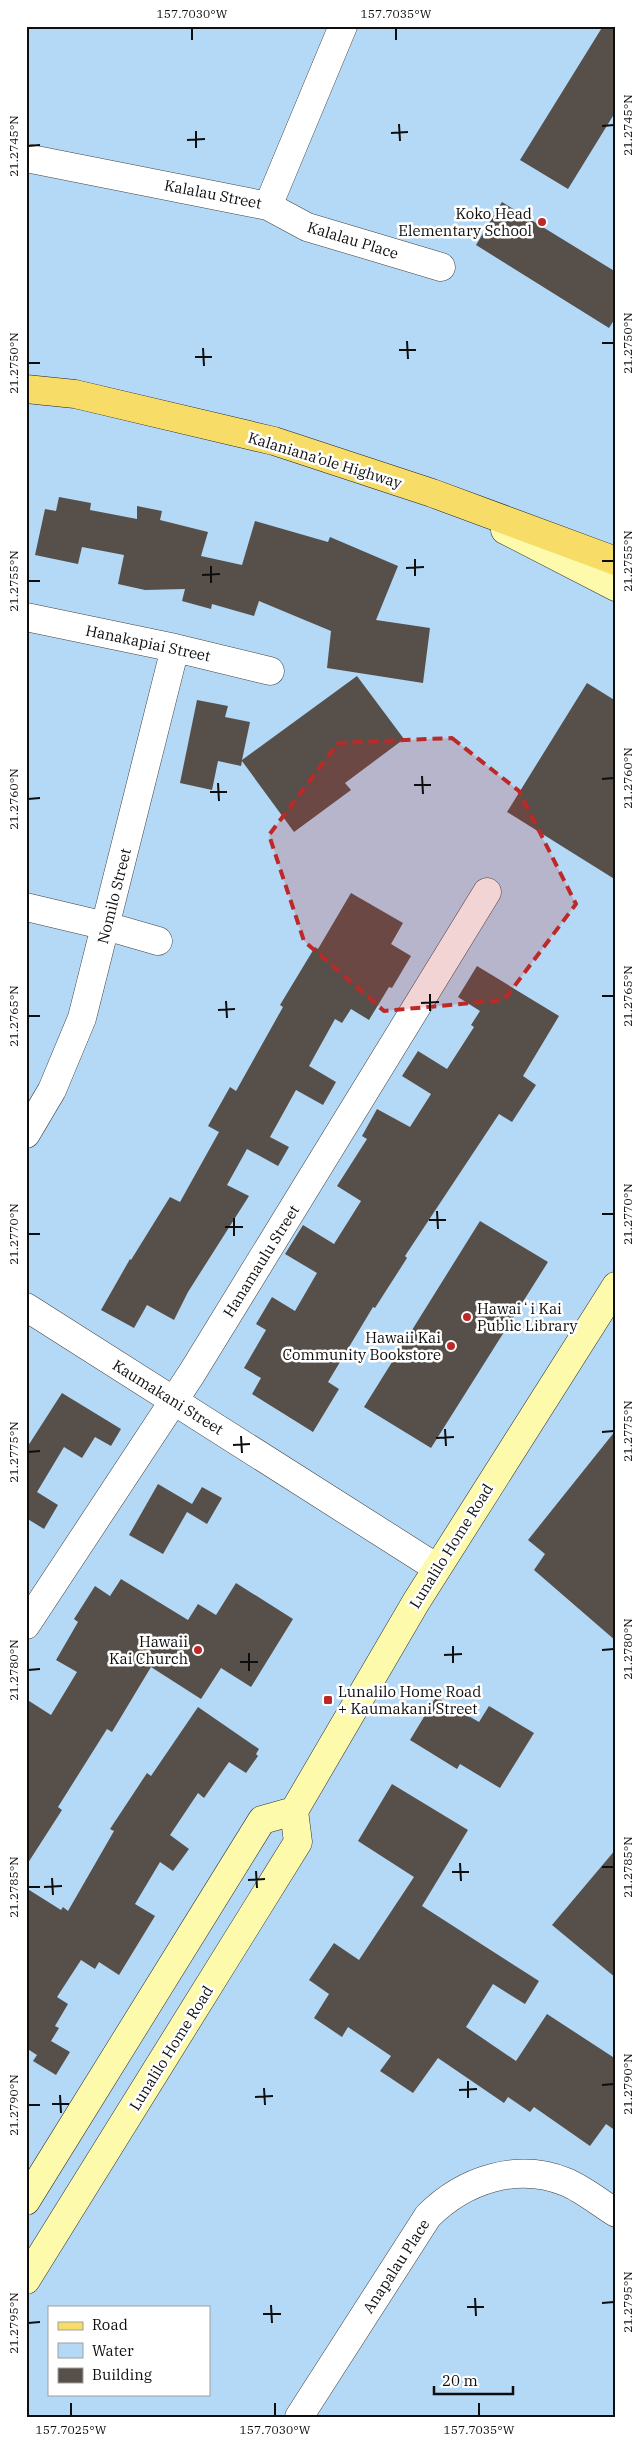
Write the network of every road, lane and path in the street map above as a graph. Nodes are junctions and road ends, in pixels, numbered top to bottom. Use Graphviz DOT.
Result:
graph roads {
  1 [pos="343,26"];
  2 [pos="26,158"];
  3 [pos="268,206"];
  4 [pos="441,267"];
  5 [pos="26,389"];
  6 [pos="432,493"];
  7 [pos="616,562"];
  8 [pos="616,587"];
  9 [pos="26,617"];
  10 [pos="175,648"];
  11 [pos="270,671"];
  12 [pos="487,892"];
  13 [pos="26,907"];
  14 [pos="106,926"];
  15 [pos="158,941"];
  16 [pos="26,1134"];
  17 [pos="616,1286"];
  18 [pos="26,1307"];
  19 [pos="173,1402"];
  20 [pos="437,1568"];
  21 [pos="26,1625"];
  22 [pos="294,1811"];
  23 [pos="26,2201"];
  24 [pos="616,2212"];
  25 [pos="26,2280"];
  26 [pos="299,2417"];
  1 -- 3 [label="street, Kalalau Street"];
  2 -- 3 [label="street, Kalalau Street"];
  3 -- 4 [label="street, Kalalau Place"];
  5 -- 6 [label="main road, Kalaniana’ole Highway"];
  6 -- 7 [label="main road, Kalaniana’ole Highway"];
  6 -- 8 [label="main road"];
  9 -- 10 [label="street, Hanakapiai Street"];
  10 -- 11 [label="street, Hanakapiai Street"];
  10 -- 14 [label="street, Nomilo Street"];
  12 -- 19 [label="street, Hanamaulu Street"];
  13 -- 14 [label="street"];
  14 -- 15 [label="street"];
  14 -- 16 [label="street, Nomilo Street"];
  17 -- 20 [label="main road, Lunalilo Home Road"];
  18 -- 19 [label="street, Kaumakani Street"];
  19 -- 20 [label="street, Kaumakani Street"];
  19 -- 21 [label="street, Hanamaulu Street"];
  20 -- 22 [label="main road, Lunalilo Home Road"];
  22 -- 23 [label="main road"];
  22 -- 25 [label="main road, Lunalilo Home Road"];
  24 -- 26 [label="street, Anapalau Place"];
}
